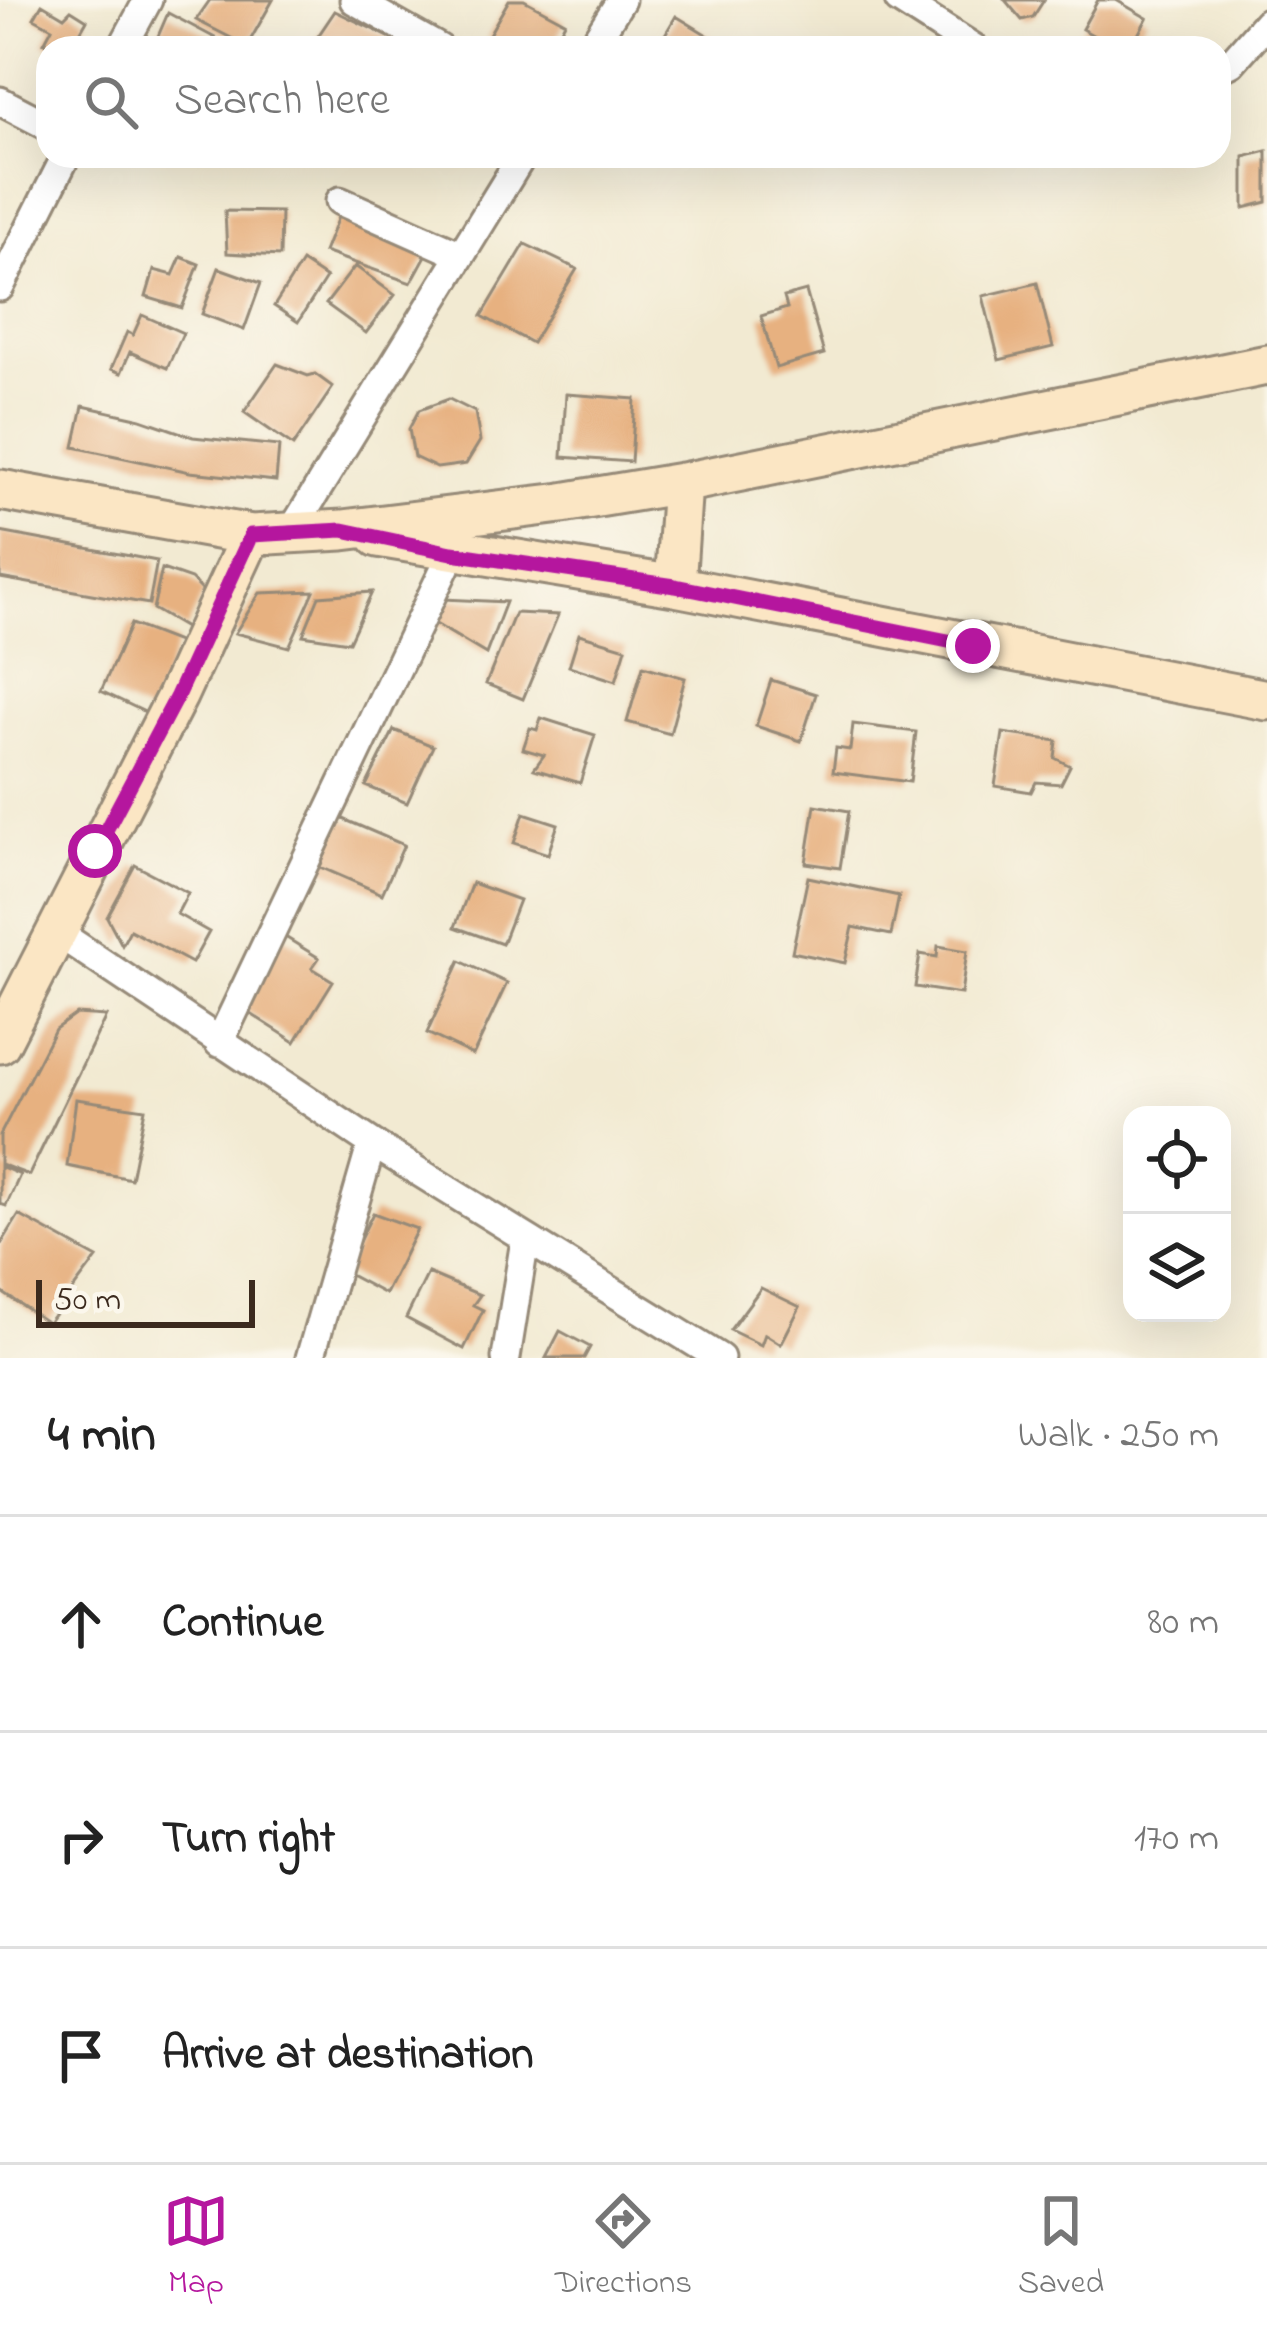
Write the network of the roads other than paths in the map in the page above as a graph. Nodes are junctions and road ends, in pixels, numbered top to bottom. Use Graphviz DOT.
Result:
graph roads {
  1 [pos="148,0"];
  2 [pos="354,0"];
  3 [pos="621,0"];
  4 [pos="898,0"];
  5 [pos="1267,22"];
  6 [pos="128,36"];
  7 [pos="418,36"];
  8 [pos="598,36"];
  9 [pos="955,36"];
  10 [pos="1231,63"];
  11 [pos="0,101"];
  12 [pos="36,120"];
  13 [pos="60,168"];
  14 [pos="514,168"];
  15 [pos="340,200"];
  16 [pos="460,254"];
  17 [pos="0,287"];
  18 [pos="1267,365"];
  19 [pos="682,483"];
  20 [pos="0,490"];
  21 [pos="343,530"];
  22 [pos="270,534"];
  23 [pos="452,553"];
  24 [pos="675,586"];
  25 [pos="1267,700"];
  26 [pos="55,931"];
  27 [pos="0,1043"];
  28 [pos="219,1043"];
  29 [pos="372,1144"];
  30 [pos="526,1240"];
  31 [pos="310,1358"];
  32 [pos="506,1358"];
  33 [pos="720,1358"];
  1 -- 6 [label="street"];
  2 -- 7 [label="street"];
  3 -- 8 [label="street"];
  4 -- 9 [label="street"];
  5 -- 10 [label="street"];
  11 -- 12 [label="street"];
  13 -- 17 [label="street"];
  14 -- 16 [label="street"];
  15 -- 16 [label="street"];
  16 -- 22 [label="street"];
  18 -- 19 [label="main road"];
  19 -- 21 [label="main road"];
  19 -- 24 [label="main road"];
  20 -- 22 [label="main road"];
  21 -- 22 [label="main road"];
  21 -- 23 [label="main road"];
  22 -- 26 [label="main road"];
  23 -- 24 [label="main road"];
  23 -- 28 [label="street"];
  24 -- 25 [label="main road"];
  26 -- 27 [label="main road"];
  26 -- 28 [label="street"];
  28 -- 29 [label="street"];
  29 -- 30 [label="street"];
  29 -- 31 [label="street"];
  30 -- 32 [label="street"];
  30 -- 33 [label="street"];
}
